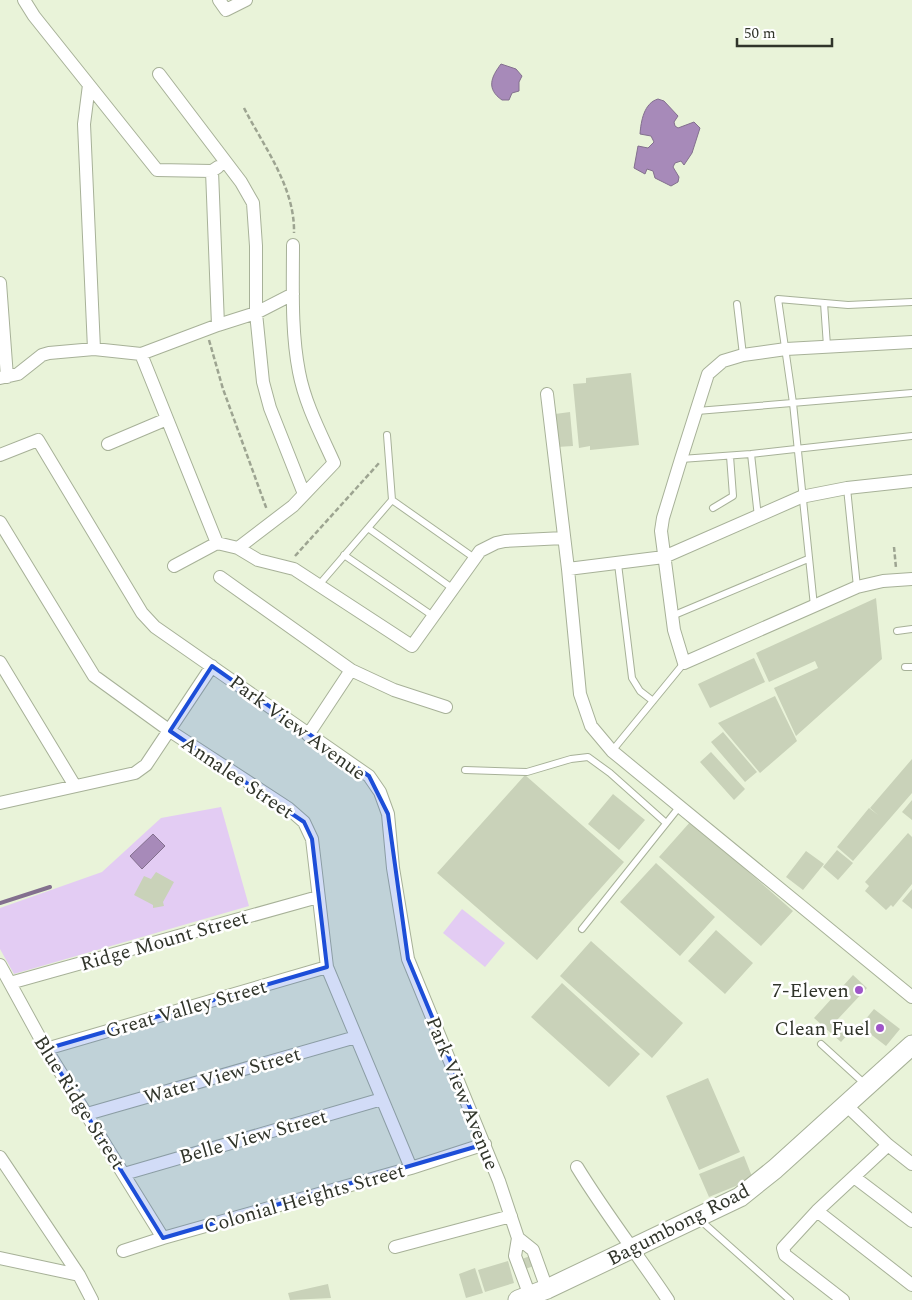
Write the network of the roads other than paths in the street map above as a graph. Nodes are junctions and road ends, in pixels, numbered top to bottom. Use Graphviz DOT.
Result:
graph roads {
  1 [pos="24,0"];
  2 [pos="219,0"];
  3 [pos="246,0"];
  4 [pos="158,74"];
  5 [pos="89,85"];
  6 [pos="224,163"];
  7 [pos="212,171"];
  8 [pos="293,245"];
  9 [pos="0,283"];
  10 [pos="293,294"];
  11 [pos="912,302"];
  12 [pos="2,303"];
  13 [pos="824,303"];
  14 [pos="737,304"];
  15 [pos="256,313"];
  16 [pos="212,327"];
  17 [pos="2,342"];
  18 [pos="912,342"];
  19 [pos="827,346"];
  20 [pos="94,349"];
  21 [pos="786,349"];
  22 [pos="141,354"];
  23 [pos="743,355"];
  24 [pos="3,377"];
  25 [pos="912,393"];
  26 [pos="547,394"];
  27 [pos="793,403"];
  28 [pos="697,411"];
  29 [pos="167,420"];
  30 [pos="387,435"];
  31 [pos="912,436"];
  32 [pos="108,444"];
  33 [pos="798,450"];
  34 [pos="751,454"];
  35 [pos="0,455"];
  36 [pos="730,456"];
  37 [pos="681,459"];
  38 [pos="912,481"];
  39 [pos="847,488"];
  40 [pos="304,494"];
  41 [pos="801,497"];
  42 [pos="392,500"];
  43 [pos="713,508"];
  44 [pos="758,516"];
  45 [pos="0,522"];
  46 [pos="368,528"];
  47 [pos="564,538"];
  48 [pos="217,543"];
  49 [pos="238,548"];
  50 [pos="344,555"];
  51 [pos="474,557"];
  52 [pos="664,557"];
  53 [pos="808,559"];
  54 [pos="618,564"];
  55 [pos="174,566"];
  56 [pos="568,569"];
  57 [pos="220,577"];
  58 [pos="912,579"];
  59 [pos="318,586"];
  60 [pos="857,587"];
  61 [pos="452,588"];
  62 [pos="814,606"];
  63 [pos="433,616"];
  64 [pos="672,616"];
  65 [pos="912,629"];
  66 [pos="897,632"];
  67 [pos="0,662"];
  68 [pos="684,663"];
  69 [pos="212,666"];
  70 [pos="912,666"];
  71 [pos="904,667"];
  72 [pos="352,670"];
  73 [pos="653,701"];
  74 [pos="446,708"];
  75 [pos="170,731"];
  76 [pos="308,735"];
  77 [pos="612,751"];
  78 [pos="464,770"];
  79 [pos="75,786"];
  80 [pos="0,803"];
  81 [pos="680,806"];
  82 [pos="666,823"];
  83 [pos="318,897"];
  84 [pos="582,929"];
  85 [pos="0,965"];
  86 [pos="327,968"];
  87 [pos="10,983"];
  88 [pos="912,997"];
  89 [pos="356,1037"];
  90 [pos="821,1044"];
  91 [pos="912,1045"];
  92 [pos="46,1049"];
  93 [pos="867,1086"];
  94 [pos="382,1099"];
  95 [pos="846,1105"];
  96 [pos="87,1114"];
  97 [pos="485,1144"];
  98 [pos="888,1145"];
  99 [pos="0,1157"];
  100 [pos="912,1164"];
  101 [pos="577,1167"];
  102 [pos="411,1168"];
  103 [pos="124,1174"];
  104 [pos="854,1177"];
  105 [pos="817,1212"];
  106 [pos="511,1216"];
  107 [pos="696,1216"];
  108 [pos="912,1221"];
  109 [pos="163,1238"];
  110 [pos="518,1238"];
  111 [pos="395,1247"];
  112 [pos="632,1247"];
  113 [pos="123,1251"];
  114 [pos="0,1258"];
  115 [pos="79,1275"];
  116 [pos="912,1285"];
  117 [pos="547,1289"];
  118 [pos="524,1298"];
  119 [pos="92,1300"];
  120 [pos="668,1300"];
  121 [pos="790,1300"];
  122 [pos="843,1300"];
  1 -- 5 [label="street"];
  2 -- 3 [label="street"];
  4 -- 6 [label="street"];
  5 -- 7 [label="street"];
  5 -- 20 [label="street"];
  6 -- 7 [label="street"];
  6 -- 15 [label="street"];
  7 -- 16 [label="street"];
  8 -- 10 [label="street"];
  9 -- 12 [label="street"];
  10 -- 15 [label="street"];
  10 -- 40 [label="street"];
  11 -- 13 [label="lane"];
  12 -- 17 [label="street"];
  13 -- 19 [label="lane"];
  13 -- 21 [label="lane"];
  14 -- 23 [label="lane"];
  15 -- 16 [label="street"];
  15 -- 40 [label="street"];
  16 -- 22 [label="street"];
  17 -- 24 [label="street"];
  18 -- 19 [label="street"];
  19 -- 21 [label="street"];
  20 -- 22 [label="street"];
  20 -- 24 [label="street"];
  21 -- 23 [label="street"];
  21 -- 27 [label="lane"];
  22 -- 29 [label="street"];
  23 -- 28 [label="street"];
  25 -- 27 [label="lane"];
  26 -- 47 [label="street"];
  27 -- 28 [label="lane"];
  27 -- 33 [label="lane"];
  28 -- 37 [label="street"];
  29 -- 32 [label="street"];
  29 -- 48 [label="street"];
  30 -- 42 [label="lane"];
  31 -- 33 [label="lane"];
  33 -- 34 [label="lane"];
  33 -- 41 [label="lane"];
  34 -- 36 [label="lane"];
  34 -- 44 [label="lane"];
  35 -- 69 [label="street, Park View Avenue"];
  36 -- 37 [label="lane"];
  36 -- 43 [label="lane"];
  37 -- 52 [label="street"];
  38 -- 39 [label="street"];
  39 -- 41 [label="street"];
  39 -- 60 [label="lane"];
  40 -- 49 [label="street"];
  41 -- 44 [label="street"];
  41 -- 53 [label="lane"];
  42 -- 46 [label="lane"];
  42 -- 51 [label="lane"];
  44 -- 52 [label="street"];
  45 -- 75 [label="street, Annalee Street"];
  46 -- 50 [label="lane"];
  46 -- 61 [label="lane"];
  47 -- 51 [label="street"];
  47 -- 56 [label="street"];
  48 -- 49 [label="street"];
  48 -- 55 [label="street"];
  49 -- 59 [label="street"];
  50 -- 59 [label="lane"];
  50 -- 63 [label="lane"];
  51 -- 61 [label="street"];
  52 -- 54 [label="street"];
  52 -- 64 [label="street"];
  53 -- 62 [label="lane"];
  53 -- 64 [label="lane"];
  54 -- 56 [label="street"];
  54 -- 73 [label="lane"];
  56 -- 77 [label="street"];
  57 -- 72 [label="street"];
  58 -- 60 [label="street"];
  59 -- 63 [label="street"];
  60 -- 62 [label="street"];
  61 -- 63 [label="street"];
  62 -- 68 [label="street"];
  64 -- 68 [label="street"];
  65 -- 66 [label="lane"];
  67 -- 79 [label="street"];
  68 -- 73 [label="lane"];
  69 -- 75 [label="street"];
  69 -- 76 [label="street, Park View Avenue"];
  70 -- 71 [label="lane"];
  72 -- 74 [label="street"];
  72 -- 76 [label="street"];
  73 -- 77 [label="lane"];
  75 -- 79 [label="street"];
  75 -- 83 [label="street, Annalee Street"];
  76 -- 97 [label="street, Park View Avenue"];
  77 -- 81 [label="street"];
  78 -- 82 [label="lane"];
  79 -- 80 [label="street"];
  81 -- 82 [label="lane"];
  81 -- 88 [label="street"];
  82 -- 84 [label="lane"];
  83 -- 86 [label="street, Annalee Street"];
  83 -- 87 [label="street, Ridge Mount Street"];
  85 -- 87 [label="street, Blue Ridge Street"];
  86 -- 89 [label="street, Annalee Street"];
  86 -- 92 [label="street, Great Valley Street"];
  87 -- 92 [label="street, Blue Ridge Street"];
  89 -- 94 [label="street, Annalee Street"];
  89 -- 96 [label="street, Water View Street"];
  90 -- 93 [label="lane"];
  91 -- 93 [label="main road, Bagumbong Road"];
  92 -- 96 [label="street, Blue Ridge Street"];
  93 -- 95 [label="main road, Bagumbong Road"];
  94 -- 102 [label="street, Annalee Street"];
  94 -- 103 [label="street, Belle View Street"];
  95 -- 98 [label="street"];
  95 -- 107 [label="main road, Bagumbong Road"];
  96 -- 103 [label="street, Blue Ridge Street"];
  97 -- 102 [label="street, Colonial Heights Street"];
  97 -- 106 [label="street, Park View Avenue"];
  98 -- 100 [label="street"];
  98 -- 104 [label="street"];
  99 -- 115 [label="street"];
  101 -- 112 [label="street"];
  102 -- 109 [label="street, Colonial Heights Street"];
  103 -- 109 [label="street, Blue Ridge Street"];
  104 -- 105 [label="street"];
  104 -- 108 [label="street"];
  105 -- 116 [label="street"];
  105 -- 122 [label="street"];
  106 -- 110 [label="street, Park View Avenue"];
  106 -- 111 [label="street"];
  107 -- 112 [label="main road, Bagumbong Road"];
  107 -- 121 [label="lane"];
  109 -- 113 [label="street, Colonial Heights Street"];
  110 -- 117 [label="street, Park View Avenue"];
  110 -- 118 [label="street, Park View Avenue"];
  112 -- 117 [label="main road, Bagumbong Road"];
  112 -- 120 [label="street"];
  114 -- 115 [label="street"];
  115 -- 119 [label="street"];
  117 -- 118 [label="main road, Bagumbong Road"];
}
